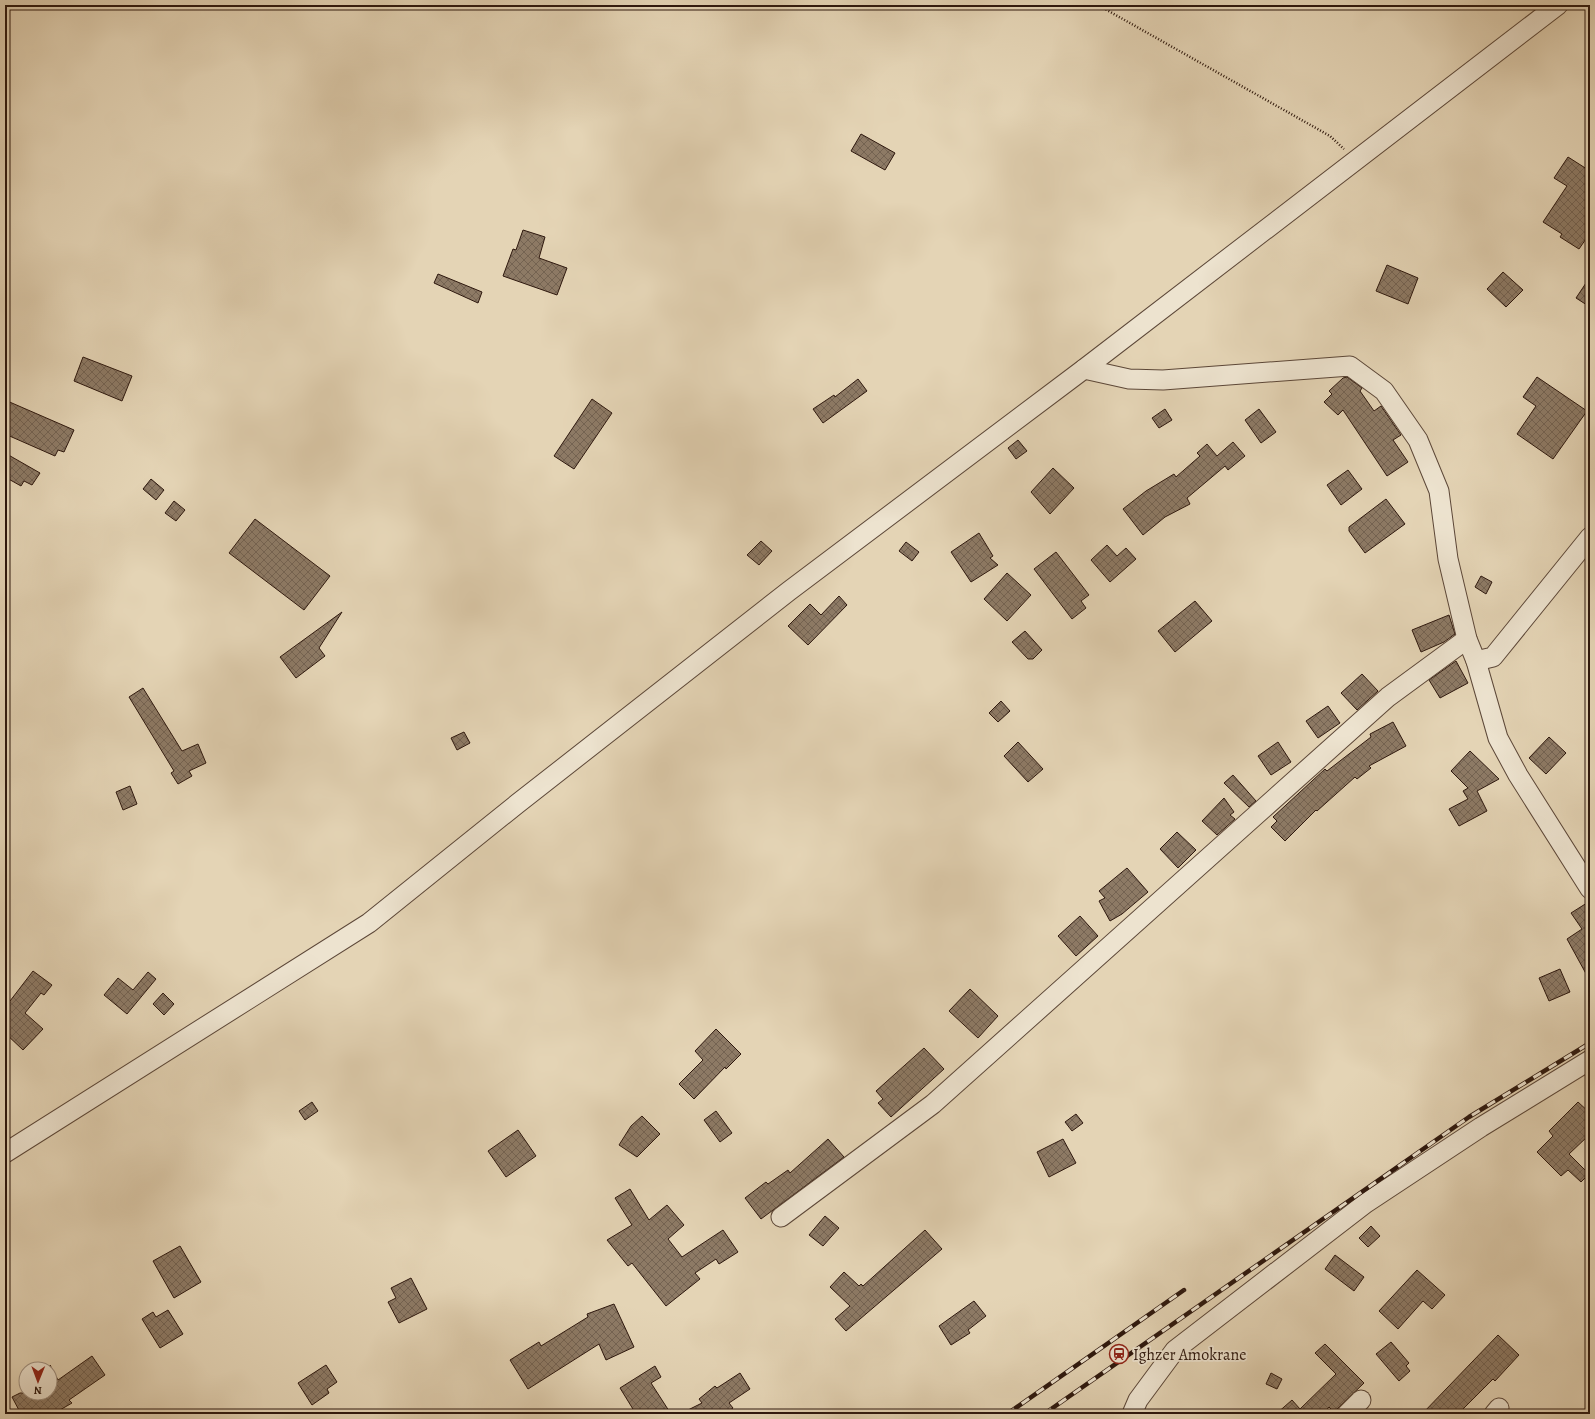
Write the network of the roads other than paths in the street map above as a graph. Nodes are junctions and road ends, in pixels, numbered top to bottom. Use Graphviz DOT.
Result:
graph roads {
  1 [pos="1558,5"];
  2 [pos="1084,368"];
  3 [pos="1590,537"];
  4 [pos="1467,639"];
  5 [pos="1476,661"];
  6 [pos="1590,889"];
  7 [pos="1590,1060"];
  8 [pos="5,1153"];
  9 [pos="781,1217"];
  10 [pos="1362,1400"];
  11 [pos="1132,1414"];
  12 [pos="1346,1414"];
  1 -- 2 [label="street"];
  2 -- 4 [label="street"];
  2 -- 8 [label="street"];
  3 -- 5 [label="street"];
  4 -- 5 [label="street"];
  4 -- 9 [label="street"];
  5 -- 6 [label="street"];
  7 -- 11 [label="street"];
  10 -- 12 [label="street"];
}
